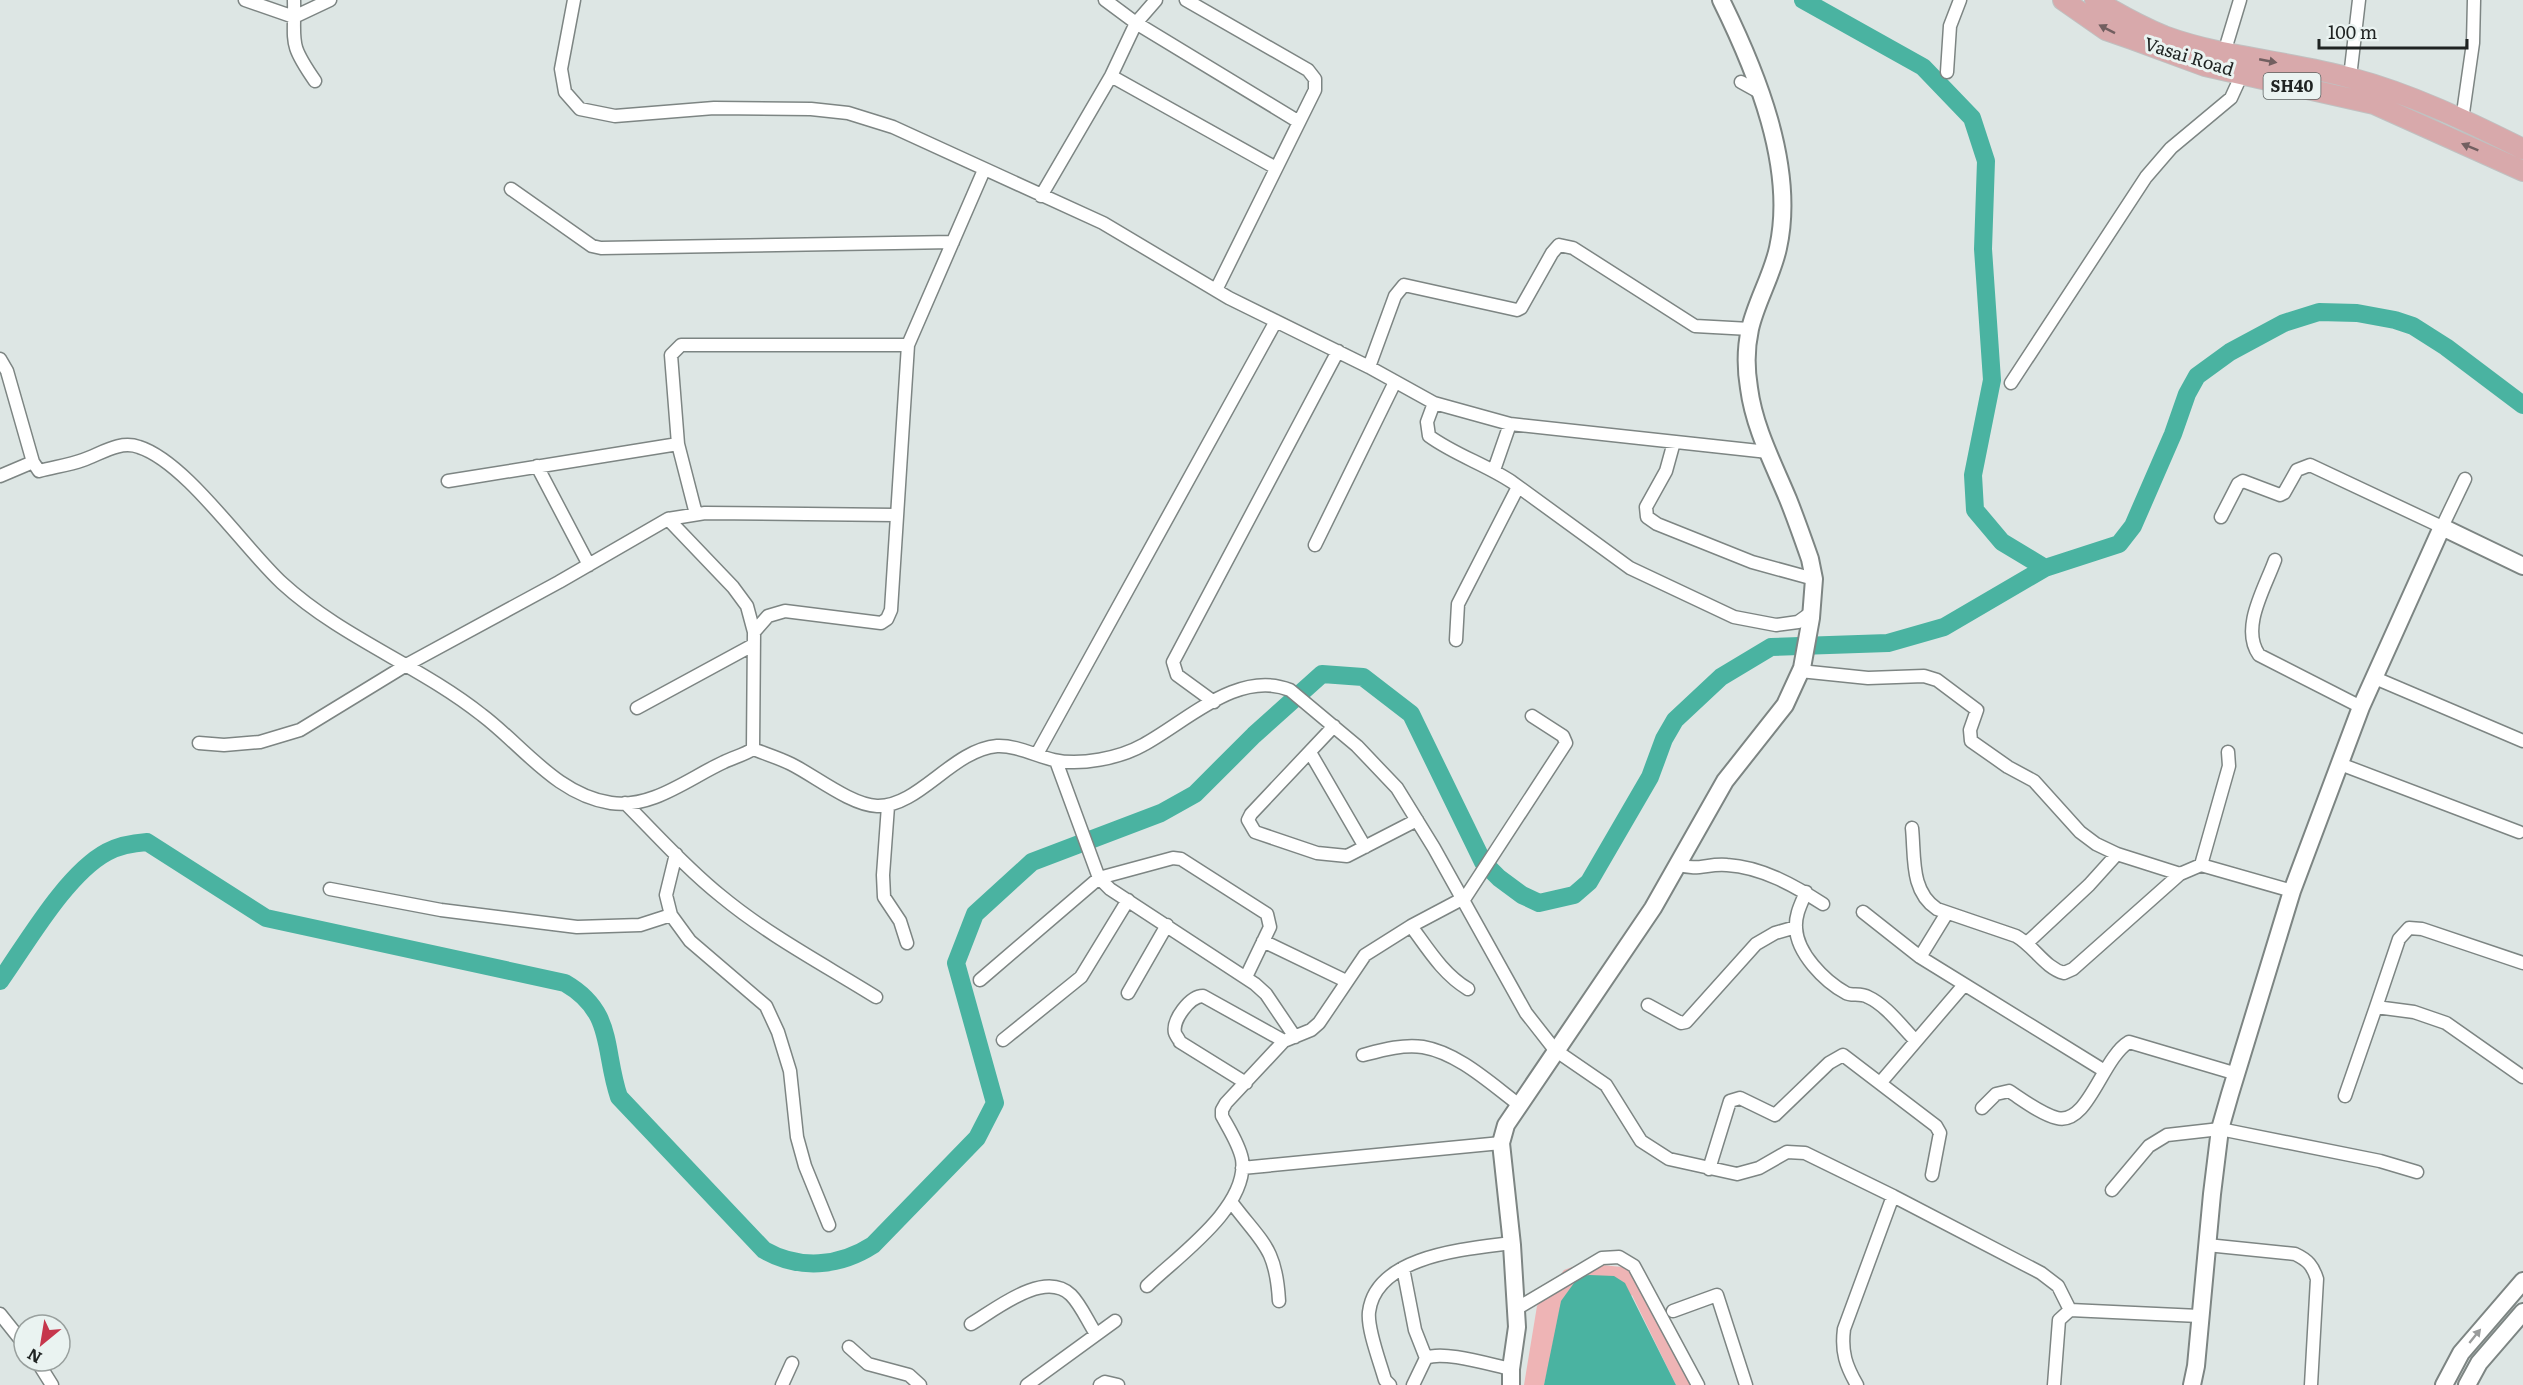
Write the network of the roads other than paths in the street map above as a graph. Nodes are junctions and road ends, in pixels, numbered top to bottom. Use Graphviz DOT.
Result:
graph roads {
  1 [pos="245,0"];
  2 [pos="294,0"];
  3 [pos="330,0"];
  4 [pos="574,0"];
  5 [pos="1105,0"];
  6 [pos="1156,0"];
  7 [pos="1186,0"];
  8 [pos="1720,0"];
  9 [pos="1960,0"];
  10 [pos="2063,0"];
  11 [pos="2096,0"];
  12 [pos="2240,0"];
  13 [pos="2359,0"];
  14 [pos="2474,0"];
  15 [pos="294,17"];
  16 [pos="1136,23"];
  17 [pos="2224,52"];
  18 [pos="1947,72"];
  19 [pos="2242,74"];
  20 [pos="1111,76"];
  21 [pos="2350,77"];
  22 [pos="315,81"];
  23 [pos="1741,82"];
  24 [pos="1759,92"];
  25 [pos="2462,120"];
  26 [pos="1299,122"];
  27 [pos="2523,149"];
  28 [pos="1276,168"];
  29 [pos="984,170"];
  30 [pos="2523,171"];
  31 [pos="512,189"];
  32 [pos="1041,196"];
  33 [pos="953,242"];
  34 [pos="1216,290"];
  35 [pos="1276,321"];
  36 [pos="1750,329"];
  37 [pos="908,345"];
  38 [pos="1338,351"];
  39 [pos="0,359"];
  40 [pos="1369,367"];
  41 [pos="1395,382"];
  42 [pos="2011,383"];
  43 [pos="1434,403"];
  44 [pos="1510,424"];
  45 [pos="1674,442"];
  46 [pos="678,444"];
  47 [pos="1768,452"];
  48 [pos="33,462"];
  49 [pos="537,466"];
  50 [pos="1494,470"];
  51 [pos="0,476"];
  52 [pos="2465,479"];
  53 [pos="448,481"];
  54 [pos="1518,487"];
  55 [pos="696,514"];
  56 [pos="895,515"];
  57 [pos="2221,517"];
  58 [pos="668,519"];
  59 [pos="2442,527"];
  60 [pos="1315,545"];
  61 [pos="2275,560"];
  62 [pos="589,565"];
  63 [pos="2523,566"];
  64 [pos="1814,579"];
  65 [pos="1811,615"];
  66 [pos="754,632"];
  67 [pos="1456,640"];
  68 [pos="753,645"];
  69 [pos="408,664"];
  70 [pos="1801,669"];
  71 [pos="2374,678"];
  72 [pos="1214,702"];
  73 [pos="2361,707"];
  74 [pos="637,708"];
  75 [pos="1532,716"];
  76 [pos="1334,726"];
  77 [pos="2523,741"];
  78 [pos="199,743"];
  79 [pos="753,749"];
  80 [pos="2228,752"];
  81 [pos="1037,754"];
  82 [pos="1311,754"];
  83 [pos="1056,761"];
  84 [pos="2340,764"];
  85 [pos="625,803"];
  86 [pos="888,806"];
  87 [pos="1417,820"];
  88 [pos="1912,828"];
  89 [pos="2519,832"];
  90 [pos="1365,847"];
  91 [pos="676,854"];
  92 [pos="2117,854"];
  93 [pos="1677,864"];
  94 [pos="2201,865"];
  95 [pos="2180,874"];
  96 [pos="1099,878"];
  97 [pos="330,889"];
  98 [pos="2292,891"];
  99 [pos="1806,892"];
  100 [pos="1128,900"];
  101 [pos="1463,900"];
  102 [pos="1823,904"];
  103 [pos="1863,912"];
  104 [pos="1947,913"];
  105 [pos="671,915"];
  106 [pos="1167,925"];
  107 [pos="1411,926"];
  108 [pos="1796,927"];
  109 [pos="1263,941"];
  110 [pos="2028,942"];
  111 [pos="907,943"];
  112 [pos="1920,957"];
  113 [pos="2523,963"];
  114 [pos="1246,977"];
  115 [pos="980,980"];
  116 [pos="1346,981"];
  117 [pos="1964,985"];
  118 [pos="1468,989"];
  119 [pos="1128,993"];
  120 [pos="876,996"];
  121 [pos="1648,1005"];
  122 [pos="2376,1007"];
  123 [pos="1290,1039"];
  124 [pos="1003,1040"];
  125 [pos="1916,1041"];
  126 [pos="1555,1050"];
  127 [pos="1363,1055"];
  128 [pos="2103,1070"];
  129 [pos="2237,1074"];
  130 [pos="2523,1077"];
  131 [pos="1881,1082"];
  132 [pos="1246,1083"];
  133 [pos="2345,1096"];
  134 [pos="1518,1104"];
  135 [pos="1982,1108"];
  136 [pos="2220,1129"];
  137 [pos="1501,1143"];
  138 [pos="1242,1168"];
  139 [pos="1708,1169"];
  140 [pos="2417,1172"];
  141 [pos="1932,1175"];
  142 [pos="2112,1190"];
  143 [pos="1893,1196"];
  144 [pos="1232,1203"];
  145 [pos="829,1225"];
  146 [pos="1512,1243"];
  147 [pos="2207,1245"];
  148 [pos="1403,1268"];
  149 [pos="2523,1281"];
  150 [pos="1147,1286"];
  151 [pos="1279,1301"];
  152 [pos="1515,1309"];
  153 [pos="2070,1310"];
  154 [pos="1673,1311"];
  155 [pos="2523,1312"];
  156 [pos="0,1314"];
  157 [pos="2199,1317"];
  158 [pos="1115,1321"];
  159 [pos="971,1324"];
  160 [pos="12,1329"];
  161 [pos="1096,1334"];
  162 [pos="849,1347"];
  163 [pos="1426,1358"];
  164 [pos="792,1363"];
  165 [pos="1511,1377"];
  166 [pos="782,1385"];
  167 [pos="920,1385"];
  168 [pos="1027,1385"];
  169 [pos="1100,1385"];
  170 [pos="1118,1385"];
  171 [pos="1390,1385"];
  172 [pos="1413,1385"];
  173 [pos="1698,1385"];
  174 [pos="1746,1385"];
  175 [pos="1857,1385"];
  176 [pos="2054,1385"];
  177 [pos="2192,1385"];
  178 [pos="2311,1385"];
  179 [pos="2444,1385"];
  180 [pos="2467,1385"];
  1 -- 15 [label="street"];
  2 -- 15 [label="street"];
  3 -- 15 [label="street"];
  4 -- 29 [label="street"];
  5 -- 16 [label="street"];
  6 -- 16 [label="street"];
  7 -- 26 [label="street"];
  8 -- 24 [label="street"];
  9 -- 18 [label="street"];
  19 -- 10 [label="main road, Vasai Road / SH40, one-way"];
  11 -- 17 [label="main road, Vasai Road / SH40"];
  12 -- 17 [label="street"];
  13 -- 21 [label="street"];
  14 -- 25 [label="street"];
  15 -- 22 [label="street"];
  16 -- 20 [label="street"];
  16 -- 26 [label="street"];
  17 -- 21 [label="main road, Vasai Road / SH40, one-way"];
  30 -- 19 [label="main road, Vasai Road / SH40, one-way"];
  19 -- 42 [label="street"];
  20 -- 28 [label="street"];
  20 -- 32 [label="street"];
  21 -- 25 [label="main road, Vasai Road / SH40"];
  23 -- 24 [label="street"];
  24 -- 36 [label="street"];
  25 -- 27 [label="main road, Vasai Road / SH40"];
  26 -- 28 [label="street"];
  28 -- 34 [label="street"];
  29 -- 32 [label="street"];
  29 -- 33 [label="street"];
  31 -- 33 [label="street"];
  32 -- 34 [label="street"];
  33 -- 37 [label="street"];
  34 -- 35 [label="street"];
  35 -- 38 [label="street"];
  35 -- 81 [label="street"];
  36 -- 40 [label="street"];
  36 -- 47 [label="street"];
  37 -- 46 [label="street"];
  37 -- 56 [label="street"];
  38 -- 40 [label="street"];
  38 -- 72 [label="street"];
  39 -- 48 [label="street"];
  40 -- 41 [label="street"];
  41 -- 43 [label="street"];
  41 -- 60 [label="street"];
  43 -- 44 [label="street"];
  43 -- 50 [label="street"];
  44 -- 45 [label="street"];
  44 -- 50 [label="street"];
  45 -- 47 [label="street"];
  45 -- 64 [label="street"];
  46 -- 49 [label="street"];
  46 -- 55 [label="street"];
  47 -- 64 [label="street"];
  48 -- 51 [label="street"];
  48 -- 69 [label="street"];
  49 -- 53 [label="street"];
  49 -- 62 [label="street"];
  50 -- 54 [label="street"];
  52 -- 59 [label="street"];
  54 -- 65 [label="street"];
  54 -- 67 [label="street"];
  55 -- 56 [label="street"];
  55 -- 58 [label="street"];
  56 -- 66 [label="street"];
  57 -- 59 [label="street"];
  58 -- 62 [label="street"];
  58 -- 66 [label="street"];
  59 -- 63 [label="street"];
  59 -- 71 [label="street"];
  61 -- 73 [label="street"];
  62 -- 69 [label="street"];
  64 -- 65 [label="street"];
  65 -- 70 [label="street"];
  66 -- 68 [label="street"];
  68 -- 74 [label="street"];
  68 -- 79 [label="street"];
  69 -- 78 [label="street"];
  69 -- 85 [label="street"];
  70 -- 92 [label="street"];
  70 -- 93 [label="street"];
  71 -- 73 [label="street"];
  71 -- 77 [label="street"];
  72 -- 76 [label="street"];
  72 -- 83 [label="street"];
  73 -- 84 [label="street"];
  75 -- 101 [label="street"];
  76 -- 82 [label="street"];
  76 -- 87 [label="street"];
  79 -- 85 [label="street"];
  79 -- 86 [label="street"];
  80 -- 94 [label="street"];
  81 -- 83 [label="street"];
  81 -- 86 [label="street"];
  82 -- 90 [label="street"];
  82 -- 90 [label="street"];
  83 -- 96 [label="street"];
  84 -- 89 [label="street"];
  84 -- 98 [label="street"];
  85 -- 91 [label="street"];
  86 -- 111 [label="street"];
  87 -- 90 [label="street"];
  87 -- 101 [label="street"];
  88 -- 104 [label="street"];
  91 -- 105 [label="street"];
  91 -- 120 [label="street"];
  92 -- 95 [label="street"];
  92 -- 110 [label="street"];
  93 -- 99 [label="street"];
  93 -- 126 [label="street"];
  94 -- 95 [label="street"];
  94 -- 98 [label="street"];
  95 -- 110 [label="street"];
  96 -- 100 [label="street"];
  96 -- 109 [label="street"];
  96 -- 115 [label="street"];
  97 -- 105 [label="street"];
  98 -- 129 [label="street"];
  99 -- 102 [label="street"];
  99 -- 108 [label="street"];
  100 -- 106 [label="street"];
  100 -- 124 [label="street"];
  101 -- 107 [label="street"];
  101 -- 126 [label="street"];
  103 -- 112 [label="street"];
  104 -- 110 [label="street"];
  104 -- 112 [label="street"];
  105 -- 145 [label="street"];
  106 -- 114 [label="street"];
  106 -- 119 [label="street"];
  107 -- 116 [label="street"];
  107 -- 118 [label="street"];
  108 -- 121 [label="street"];
  108 -- 125 [label="street"];
  109 -- 114 [label="street"];
  109 -- 116 [label="street"];
  112 -- 117 [label="street"];
  113 -- 122 [label="street"];
  114 -- 123 [label="street"];
  116 -- 123 [label="street"];
  117 -- 125 [label="street"];
  117 -- 128 [label="street"];
  122 -- 130 [label="street"];
  122 -- 133 [label="street"];
  123 -- 132 [label="street"];
  123 -- 132 [label="street"];
  125 -- 131 [label="street"];
  126 -- 134 [label="street"];
  126 -- 139 [label="street"];
  127 -- 134 [label="street"];
  128 -- 129 [label="street"];
  128 -- 135 [label="street"];
  129 -- 136 [label="street"];
  131 -- 139 [label="street"];
  131 -- 141 [label="street"];
  132 -- 138 [label="street"];
  134 -- 137 [label="street"];
  136 -- 140 [label="street"];
  136 -- 142 [label="street"];
  136 -- 147 [label="street"];
  137 -- 138 [label="street"];
  137 -- 146 [label="street"];
  138 -- 144 [label="street"];
  139 -- 143 [label="street"];
  143 -- 153 [label="street"];
  143 -- 175 [label="street"];
  144 -- 150 [label="street"];
  144 -- 151 [label="street"];
  146 -- 148 [label="street"];
  146 -- 152 [label="street"];
  147 -- 157 [label="street"];
  147 -- 178 [label="street"];
  148 -- 163 [label="street"];
  148 -- 171 [label="street"];
  179 -- 149 [label="street, one-way"];
  152 -- 165 [label="street"];
  152 -- 173 [label="street"];
  153 -- 157 [label="street"];
  153 -- 176 [label="street"];
  154 -- 174 [label="street"];
  155 -- 180 [label="street"];
  156 -- 160 [label="street"];
  157 -- 177 [label="street"];
  158 -- 161 [label="street"];
  159 -- 161 [label="street"];
  161 -- 168 [label="street"];
  162 -- 167 [label="street"];
  163 -- 165 [label="street"];
  163 -- 172 [label="street"];
  164 -- 166 [label="street"];
  169 -- 170 [label="street"];
}
